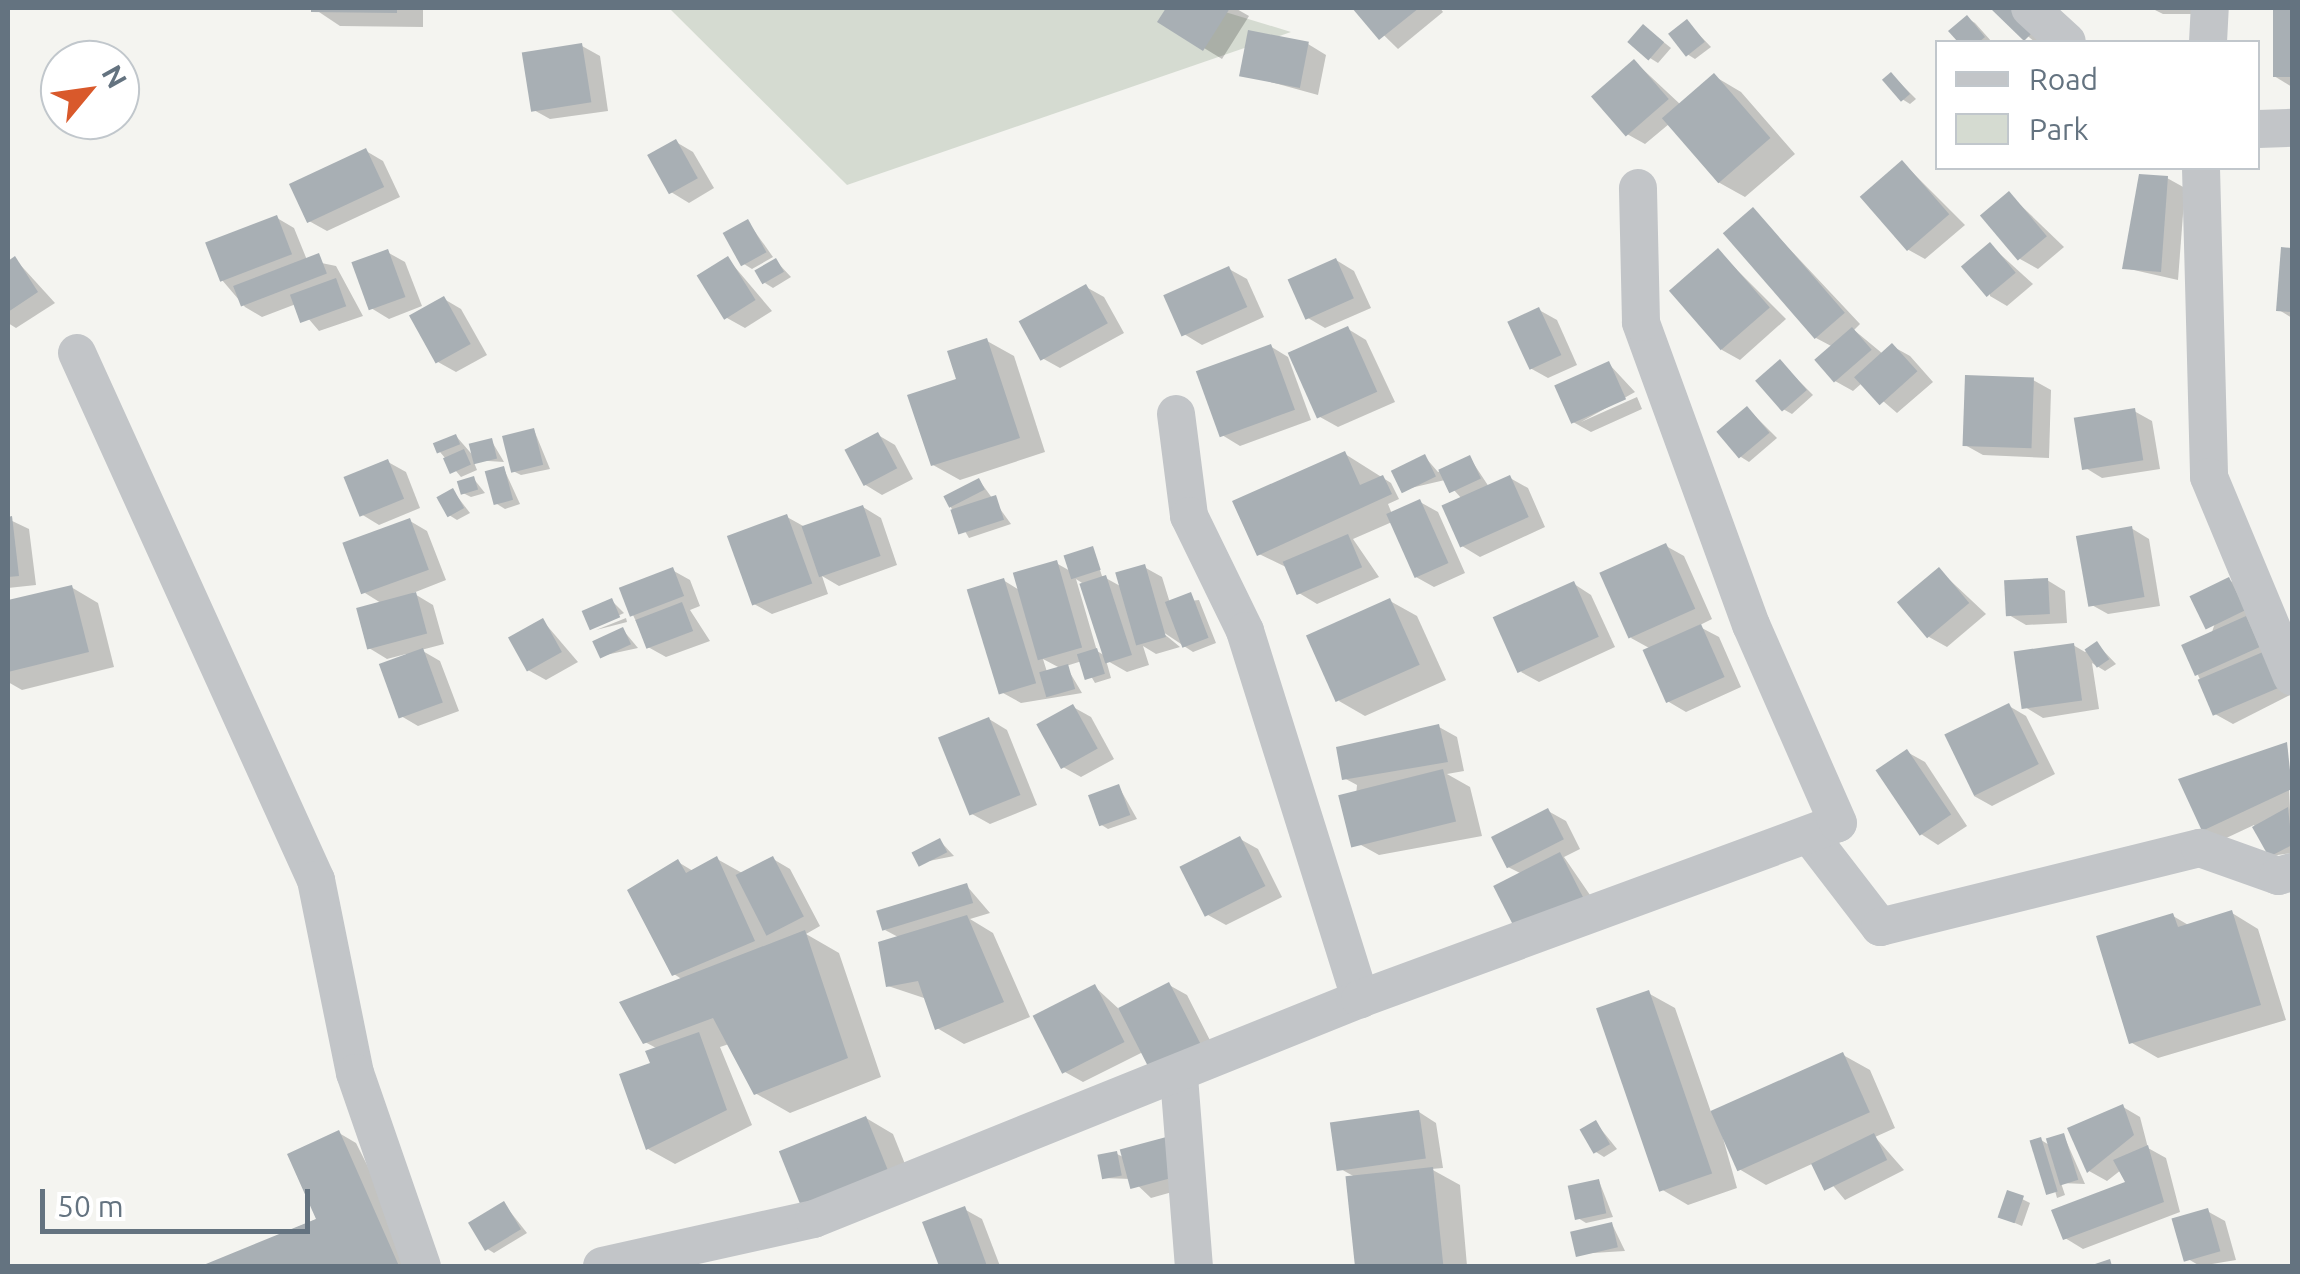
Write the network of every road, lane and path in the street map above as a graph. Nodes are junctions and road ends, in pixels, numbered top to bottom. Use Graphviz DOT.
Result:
graph roads {
  1 [pos="2030,8"];
  2 [pos="2210,8"];
  3 [pos="2065,40"];
  4 [pos="2208,40"];
  5 [pos="2292,128"];
  6 [pos="2260,129"];
  7 [pos="2201,170"];
  8 [pos="1638,188"];
  9 [pos="76,353"];
  10 [pos="1176,414"];
  11 [pos="2292,676"];
  12 [pos="1810,836"];
  13 [pos="2292,872"];
  14 [pos="1360,999"];
  15 [pos="1178,1077"];
  16 [pos="422,1266"];
  17 [pos="602,1266"];
  18 [pos="1194,1266"];
  1 -- 3 [label="street"];
  2 -- 4 [label="street"];
  5 -- 6 [label="street"];
  7 -- 11 [label="street"];
  8 -- 12 [label="street"];
  9 -- 16 [label="street"];
  10 -- 14 [label="street"];
  12 -- 13 [label="street"];
  12 -- 14 [label="street"];
  14 -- 15 [label="street"];
  15 -- 17 [label="street"];
  15 -- 18 [label="street"];
}
